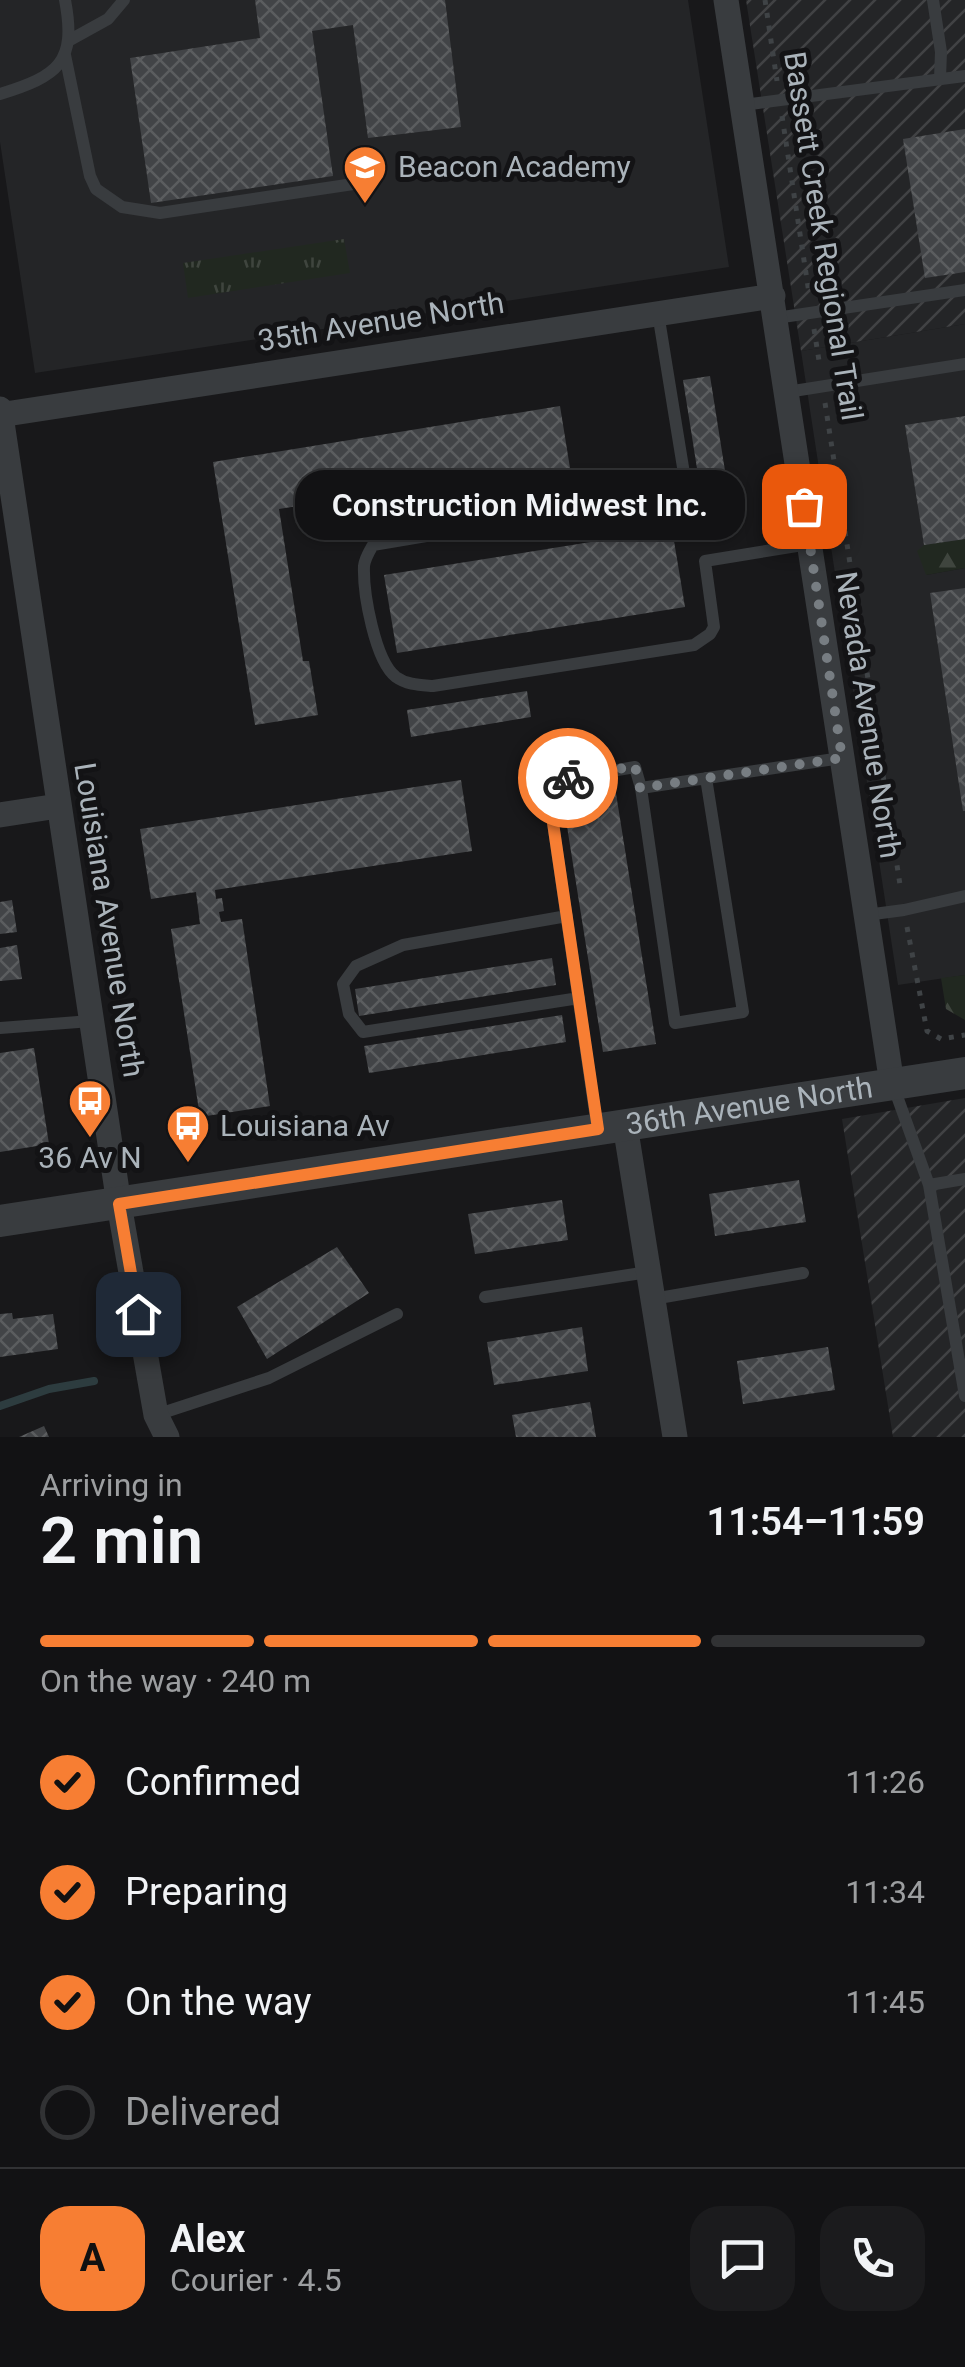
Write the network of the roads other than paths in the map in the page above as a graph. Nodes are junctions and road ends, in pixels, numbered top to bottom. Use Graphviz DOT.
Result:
graph roads {
  1 [pos="65,0"];
  2 [pos="124,0"];
  3 [pos="726,0"];
  4 [pos="933,0"];
  5 [pos="70,40"];
  6 [pos="65,55"];
  7 [pos="965,76"];
  8 [pos="940,78"];
  9 [pos="0,94"];
  10 [pos="742,105"];
  11 [pos="360,183"];
  12 [pos="965,290"];
  13 [pos="774,307"];
  14 [pos="658,311"];
  15 [pos="965,364"];
  16 [pos="787,392"];
  17 [pos="0,413"];
  18 [pos="810,544"];
  19 [pos="842,758"];
  20 [pos="706,778"];
  21 [pos="640,788"];
  22 [pos="58,806"];
  23 [pos="0,815"];
  24 [pos="965,896"];
  25 [pos="866,915"];
  26 [pos="567,916"];
  27 [pos="579,998"];
  28 [pos="91,1020"];
  29 [pos="0,1028"];
  30 [pos="965,1073"];
  31 [pos="892,1084"];
  32 [pos="611,1127"];
  33 [pos="965,1179"];
  34 [pos="929,1185"];
  35 [pos="119,1204"];
  36 [pos="0,1220"];
  37 [pos="648,1272"];
  38 [pos="802,1272"];
  39 [pos="485,1298"];
  40 [pos="652,1298"];
  41 [pos="397,1314"];
  42 [pos="965,1396"];
  43 [pos="161,1426"];
  44 [pos="140,1437"];
  45 [pos="675,1437"];
  1 -- 5 [label="lane"];
  2 -- 5 [label="lane"];
  3 -- 10 [label="street, Nevada Avenue North"];
  4 -- 8 [label="lane"];
  5 -- 6 [label="lane"];
  6 -- 9 [label="lane"];
  6 -- 11 [label="lane"];
  7 -- 8 [label="lane"];
  8 -- 10 [label="lane"];
  10 -- 13 [label="street, Nevada Avenue North"];
  12 -- 13 [label="lane"];
  13 -- 14 [label="street, 35th Avenue North"];
  13 -- 16 [label="street, Nevada Avenue North"];
  14 -- 17 [label="street, 35th Avenue North"];
  14 -- 18 [label="lane"];
  15 -- 16 [label="lane"];
  16 -- 18 [label="street, Nevada Avenue North"];
  17 -- 22 [label="street, Louisiana Avenue North"];
  18 -- 19 [label="street, Nevada Avenue North"];
  19 -- 20 [label="lane"];
  19 -- 25 [label="street, Nevada Avenue North"];
  20 -- 21 [label="lane"];
  20 -- 21 [label="lane"];
  21 -- 26 [label="lane"];
  22 -- 23 [label="street"];
  22 -- 28 [label="street, Louisiana Avenue North"];
  24 -- 25 [label="lane"];
  25 -- 31 [label="street, Nevada Avenue North"];
  26 -- 27 [label="lane"];
  26 -- 27 [label="lane"];
  27 -- 32 [label="lane"];
  28 -- 29 [label="lane"];
  28 -- 35 [label="street, Louisiana Avenue North"];
  30 -- 31 [label="street, 36th Avenue North"];
  31 -- 32 [label="street, 36th Avenue North"];
  31 -- 34 [label="lane"];
  32 -- 35 [label="street, 36th Avenue North"];
  32 -- 37 [label="street"];
  33 -- 34 [label="lane"];
  34 -- 42 [label="lane"];
  35 -- 36 [label="street, 36th Avenue North"];
  35 -- 43 [label="street, Louisiana Avenue North"];
  37 -- 39 [label="lane"];
  37 -- 40 [label="street"];
  38 -- 40 [label="lane"];
  40 -- 45 [label="street"];
  41 -- 43 [label="lane"];
  43 -- 44 [label="street"];
}
